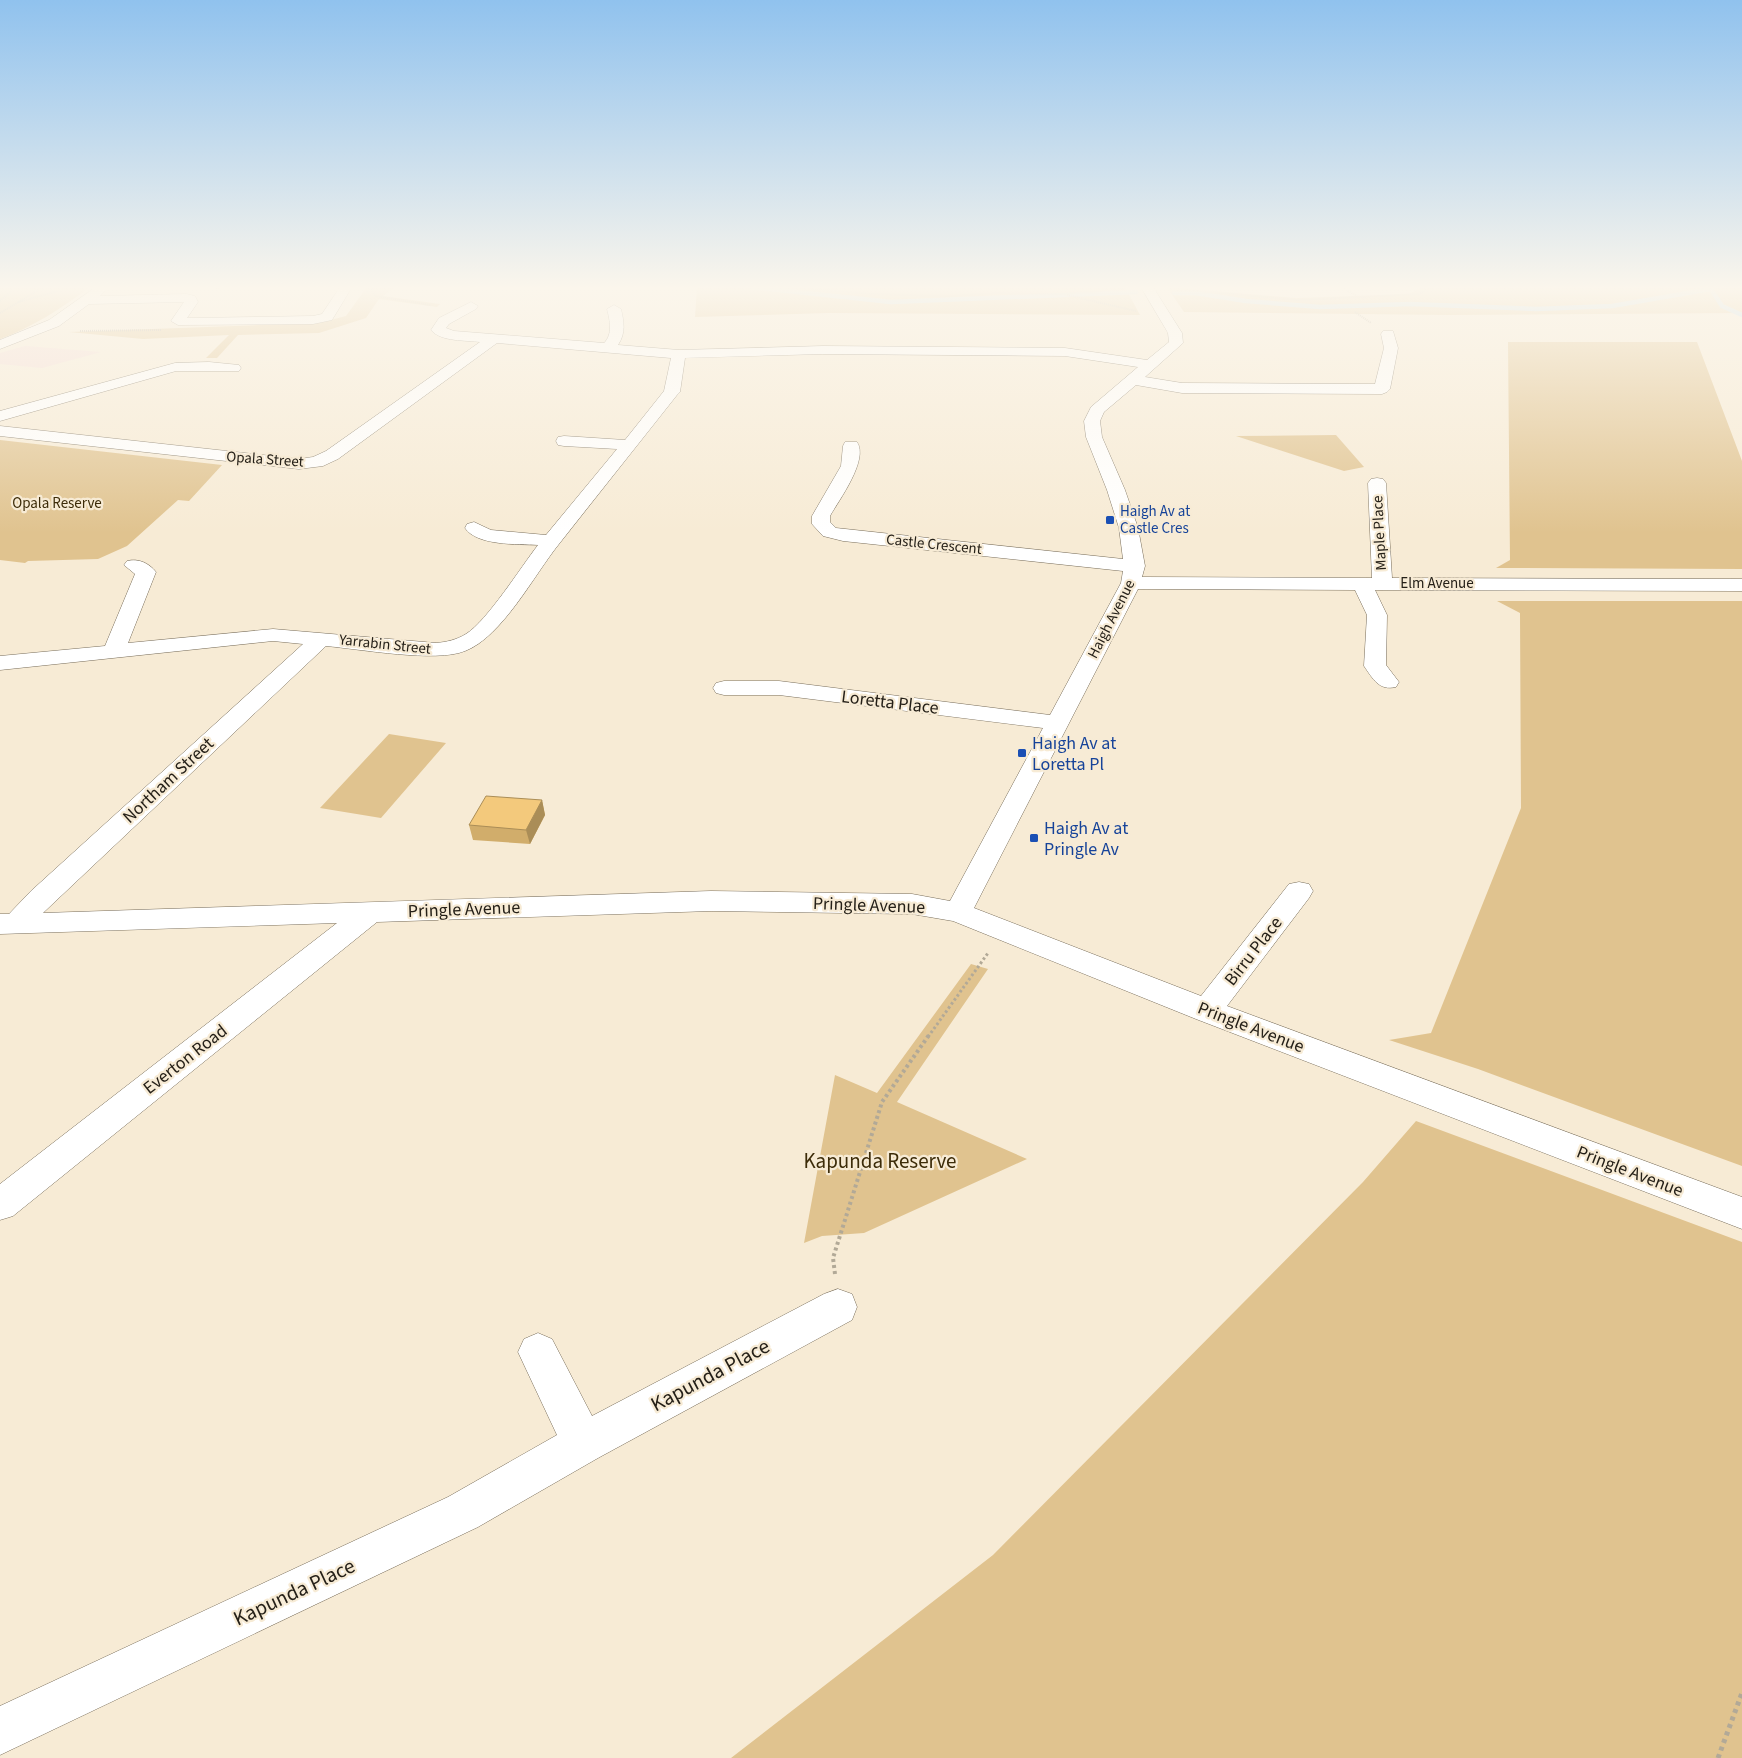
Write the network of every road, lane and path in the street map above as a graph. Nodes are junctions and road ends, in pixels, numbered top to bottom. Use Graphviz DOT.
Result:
graph roads {
  1 [pos="169,369"];
  2 [pos="451,369"];
  3 [pos="676,369"];
  4 [pos="1147,369"];
  5 [pos="1387,369"];
  6 [pos="1134,380"];
  7 [pos="0,416"];
  8 [pos="0,431"];
  9 [pos="564,441"];
  10 [pos="629,445"];
  11 [pos="851,446"];
  12 [pos="1377,483"];
  13 [pos="474,528"];
  14 [pos="551,541"];
  15 [pos="134,565"];
  16 [pos="1133,574"];
  17 [pos="1371,583"];
  18 [pos="1742,585"];
  19 [pos="322,638"];
  20 [pos="114,651"];
  21 [pos="0,663"];
  22 [pos="1388,682"];
  23 [pos="724,688"];
  24 [pos="1056,723"];
  25 [pos="1299,891"];
  26 [pos="370,912"];
  27 [pos="958,912"];
  28 [pos="8,924"];
  29 [pos="988,953"];
  30 [pos="1207,1011"];
  31 [pos="0,1206"];
  32 [pos="1742,1213"];
  33 [pos="838,1307"];
  34 [pos="538,1352"];
  35 [pos="583,1443"];
  36 [pos="1742,1693"];
  37 [pos="0,1731"];
  38 [pos="1718,1758"];
  1 -- 7 [label="street"];
  2 -- 8 [label="street, Opala Street"];
  3 -- 10 [label="street, Yarrabin Street"];
  4 -- 6 [label="street, Haigh Avenue"];
  5 -- 6 [label="street"];
  6 -- 16 [label="street, Haigh Avenue"];
  9 -- 10 [label="street"];
  10 -- 14 [label="street, Yarrabin Street"];
  11 -- 16 [label="street, Castle Crescent"];
  12 -- 17 [label="street, Maple Place"];
  13 -- 14 [label="street"];
  14 -- 19 [label="street, Yarrabin Street"];
  15 -- 20 [label="street"];
  16 -- 17 [label="street, Elm Avenue"];
  16 -- 24 [label="street, Haigh Avenue"];
  17 -- 18 [label="street, Elm Avenue"];
  17 -- 22 [label="street"];
  19 -- 20 [label="street, Yarrabin Street"];
  19 -- 28 [label="street, Northam Street"];
  20 -- 21 [label="street, Yarrabin Street"];
  23 -- 24 [label="street, Loretta Place"];
  24 -- 27 [label="street, Haigh Avenue"];
  25 -- 30 [label="street, Birru Place"];
  26 -- 27 [label="street, Pringle Avenue"];
  26 -- 28 [label="street, Pringle Avenue"];
  26 -- 31 [label="street, Everton Road"];
  27 -- 30 [label="street, Pringle Avenue"];
  29 -- 33 [label="path"];
  30 -- 32 [label="street, Pringle Avenue"];
  33 -- 35 [label="street, Kapunda Place"];
  34 -- 35 [label="street"];
  35 -- 37 [label="street, Kapunda Place"];
  36 -- 38 [label="path"];
}
